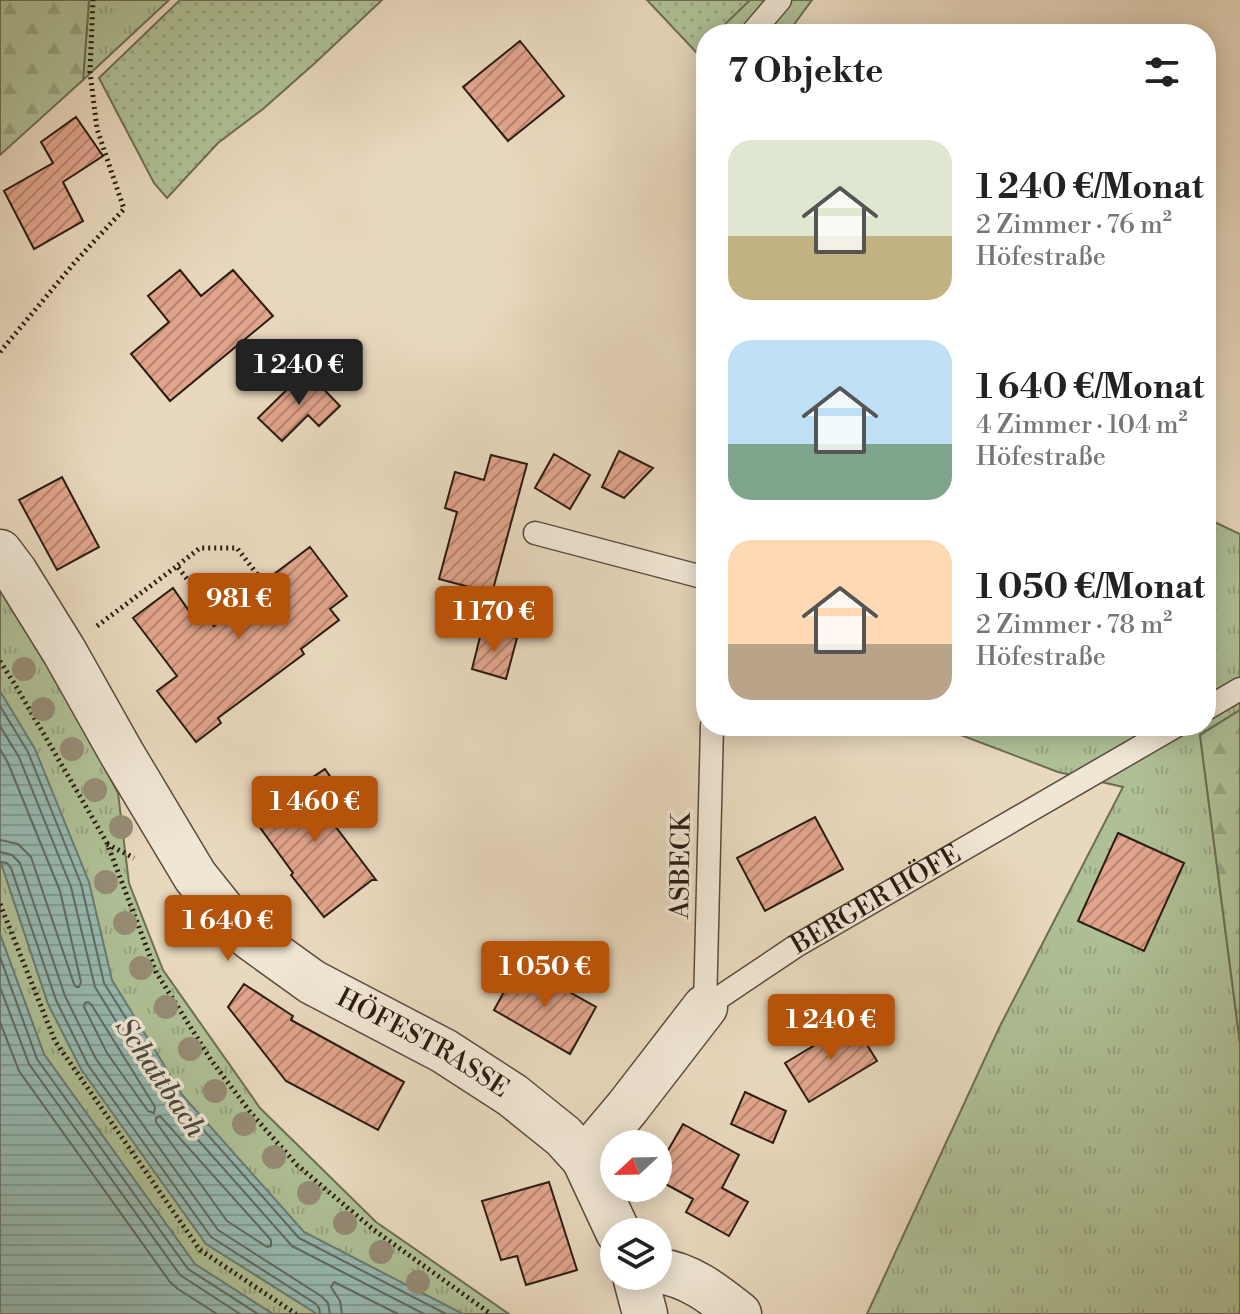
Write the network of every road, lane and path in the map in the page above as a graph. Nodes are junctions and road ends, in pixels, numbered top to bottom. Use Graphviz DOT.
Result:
graph roads {
  1 [pos="93,0"];
  2 [pos="780,0"];
  3 [pos="760,24"];
  4 [pos="0,352"];
  5 [pos="535,533"];
  6 [pos="0,552"];
  7 [pos="177,566"];
  8 [pos="696,575"];
  9 [pos="260,578"];
  10 [pos="220,621"];
  11 [pos="101,623"];
  12 [pos="0,661"];
  13 [pos="1240,689"];
  14 [pos="1216,703"];
  15 [pos="712,736"];
  16 [pos="1159,736"];
  17 [pos="0,904"];
  18 [pos="705,1007"];
  19 [pos="584,1159"];
  20 [pos="611,1218"];
  21 [pos="672,1272"];
  22 [pos="639,1290"];
  23 [pos="296,1314"];
  24 [pos="491,1314"];
  25 [pos="645,1314"];
  26 [pos="739,1314"];
  1 -- 4 [label="path"];
  2 -- 3 [label="lane"];
  5 -- 8 [label="lane"];
  6 -- 19 [label="street, HÖFESTRASSE"];
  7 -- 9 [label="path"];
  7 -- 10 [label="path"];
  7 -- 11 [label="path"];
  12 -- 24 [label="path"];
  13 -- 14 [label="lane"];
  15 -- 18 [label="lane, ASBECK"];
  16 -- 18 [label="lane, BERGER HÖFE"];
  17 -- 23 [label="path"];
  18 -- 19 [label="street, BERGER HÖFE"];
  19 -- 20 [label="street, HÖFESTRASSE"];
  21 -- 26 [label="street"];
  22 -- 25 [label="street"];
}
